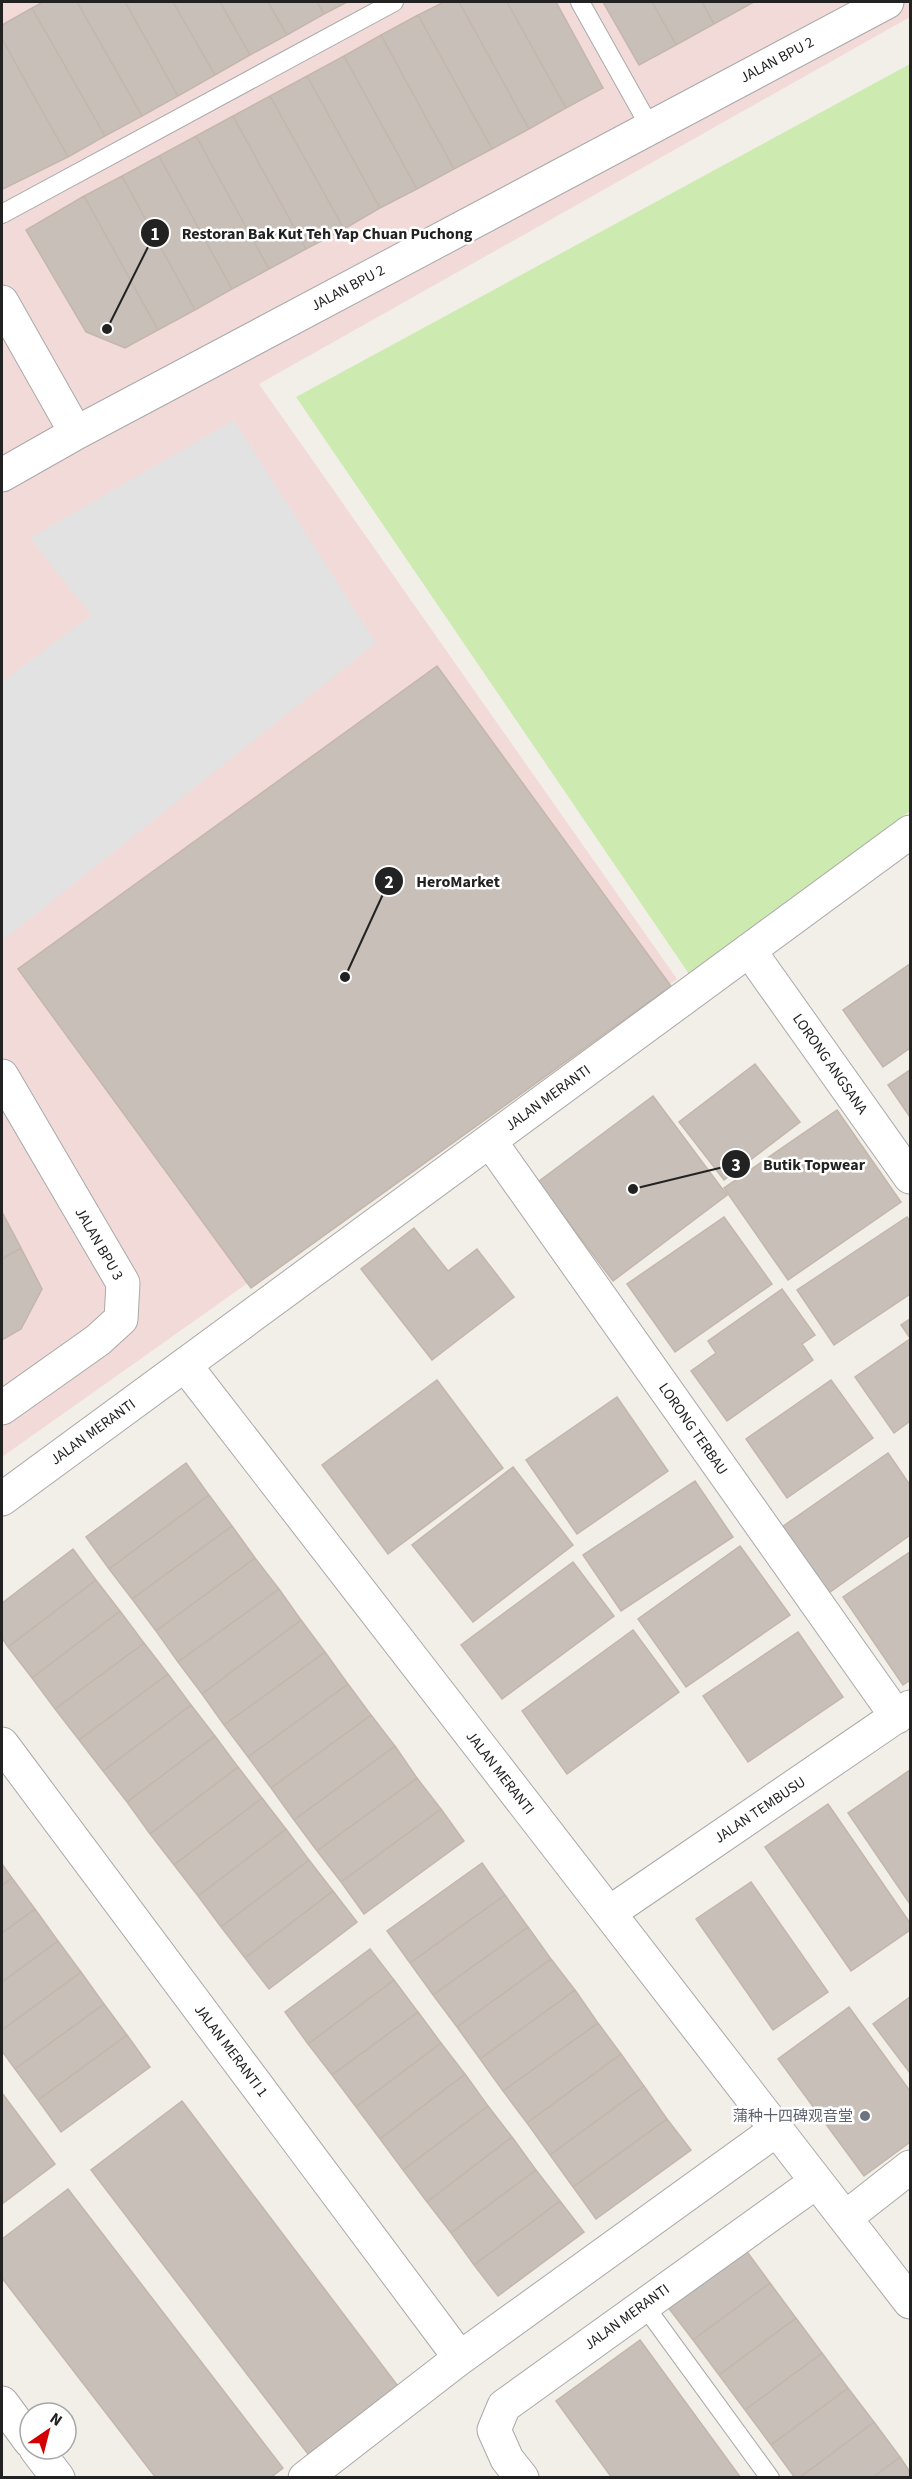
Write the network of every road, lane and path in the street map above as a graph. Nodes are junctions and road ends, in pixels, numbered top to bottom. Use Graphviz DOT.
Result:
graph roads {
  1 [pos="394,2"];
  2 [pos="580,2"];
  3 [pos="887,2"];
  4 [pos="650,127"];
  5 [pos="2,214"];
  6 [pos="2,302"];
  7 [pos="76,433"];
  8 [pos="2,475"];
  9 [pos="910,832"];
  10 [pos="749,950"];
  11 [pos="2,1076"];
  12 [pos="490,1141"];
  13 [pos="910,1177"];
  14 [pos="184,1365"];
  15 [pos="2,1408"];
  16 [pos="2,1499"];
  17 [pos="904,1712"];
  18 [pos="2,1744"];
  19 [pos="609,1913"];
  20 [pos="776,2130"];
  21 [pos="910,2167"];
  22 [pos="816,2182"];
  23 [pos="844,2218"];
  24 [pos="910,2302"];
  25 [pos="644,2305"];
  26 [pos="460,2358"];
  27 [pos="2,2403"];
  28 [pos="18,2425"];
  29 [pos="45,2461"];
  30 [pos="58,2478"];
  31 [pos="305,2478"];
  32 [pos="522,2478"];
  33 [pos="770,2478"];
  1 -- 5 [label="lane"];
  2 -- 4 [label="lane"];
  3 -- 4 [label="street, JALAN BPU 2"];
  4 -- 7 [label="street, JALAN BPU 2"];
  6 -- 7 [label="street"];
  7 -- 8 [label="street, JALAN BPU 2"];
  9 -- 10 [label="street, JALAN MERANTI"];
  10 -- 12 [label="street, JALAN MERANTI"];
  10 -- 13 [label="street, LORONG ANGSANA"];
  11 -- 15 [label="street, JALAN BPU 3"];
  12 -- 14 [label="street, JALAN MERANTI"];
  12 -- 17 [label="street, LORONG TERBAU"];
  14 -- 16 [label="street, JALAN MERANTI"];
  14 -- 19 [label="street, JALAN MERANTI"];
  17 -- 19 [label="street, JALAN TEMBUSU"];
  18 -- 26 [label="street, JALAN MERANTI 1"];
  19 -- 20 [label="street, JALAN MERANTI"];
  20 -- 22 [label="street, JALAN MERANTI"];
  20 -- 26 [label="street"];
  21 -- 23 [label="street"];
  22 -- 23 [label="street, JALAN MERANTI"];
  22 -- 25 [label="street, JALAN MERANTI"];
  23 -- 24 [label="street, JALAN MERANTI"];
  25 -- 32 [label="street, JALAN MERANTI"];
  25 -- 33 [label="lane"];
  26 -- 31 [label="street"];
  27 -- 28 [label="street"];
  29 -- 30 [label="street"];
}
